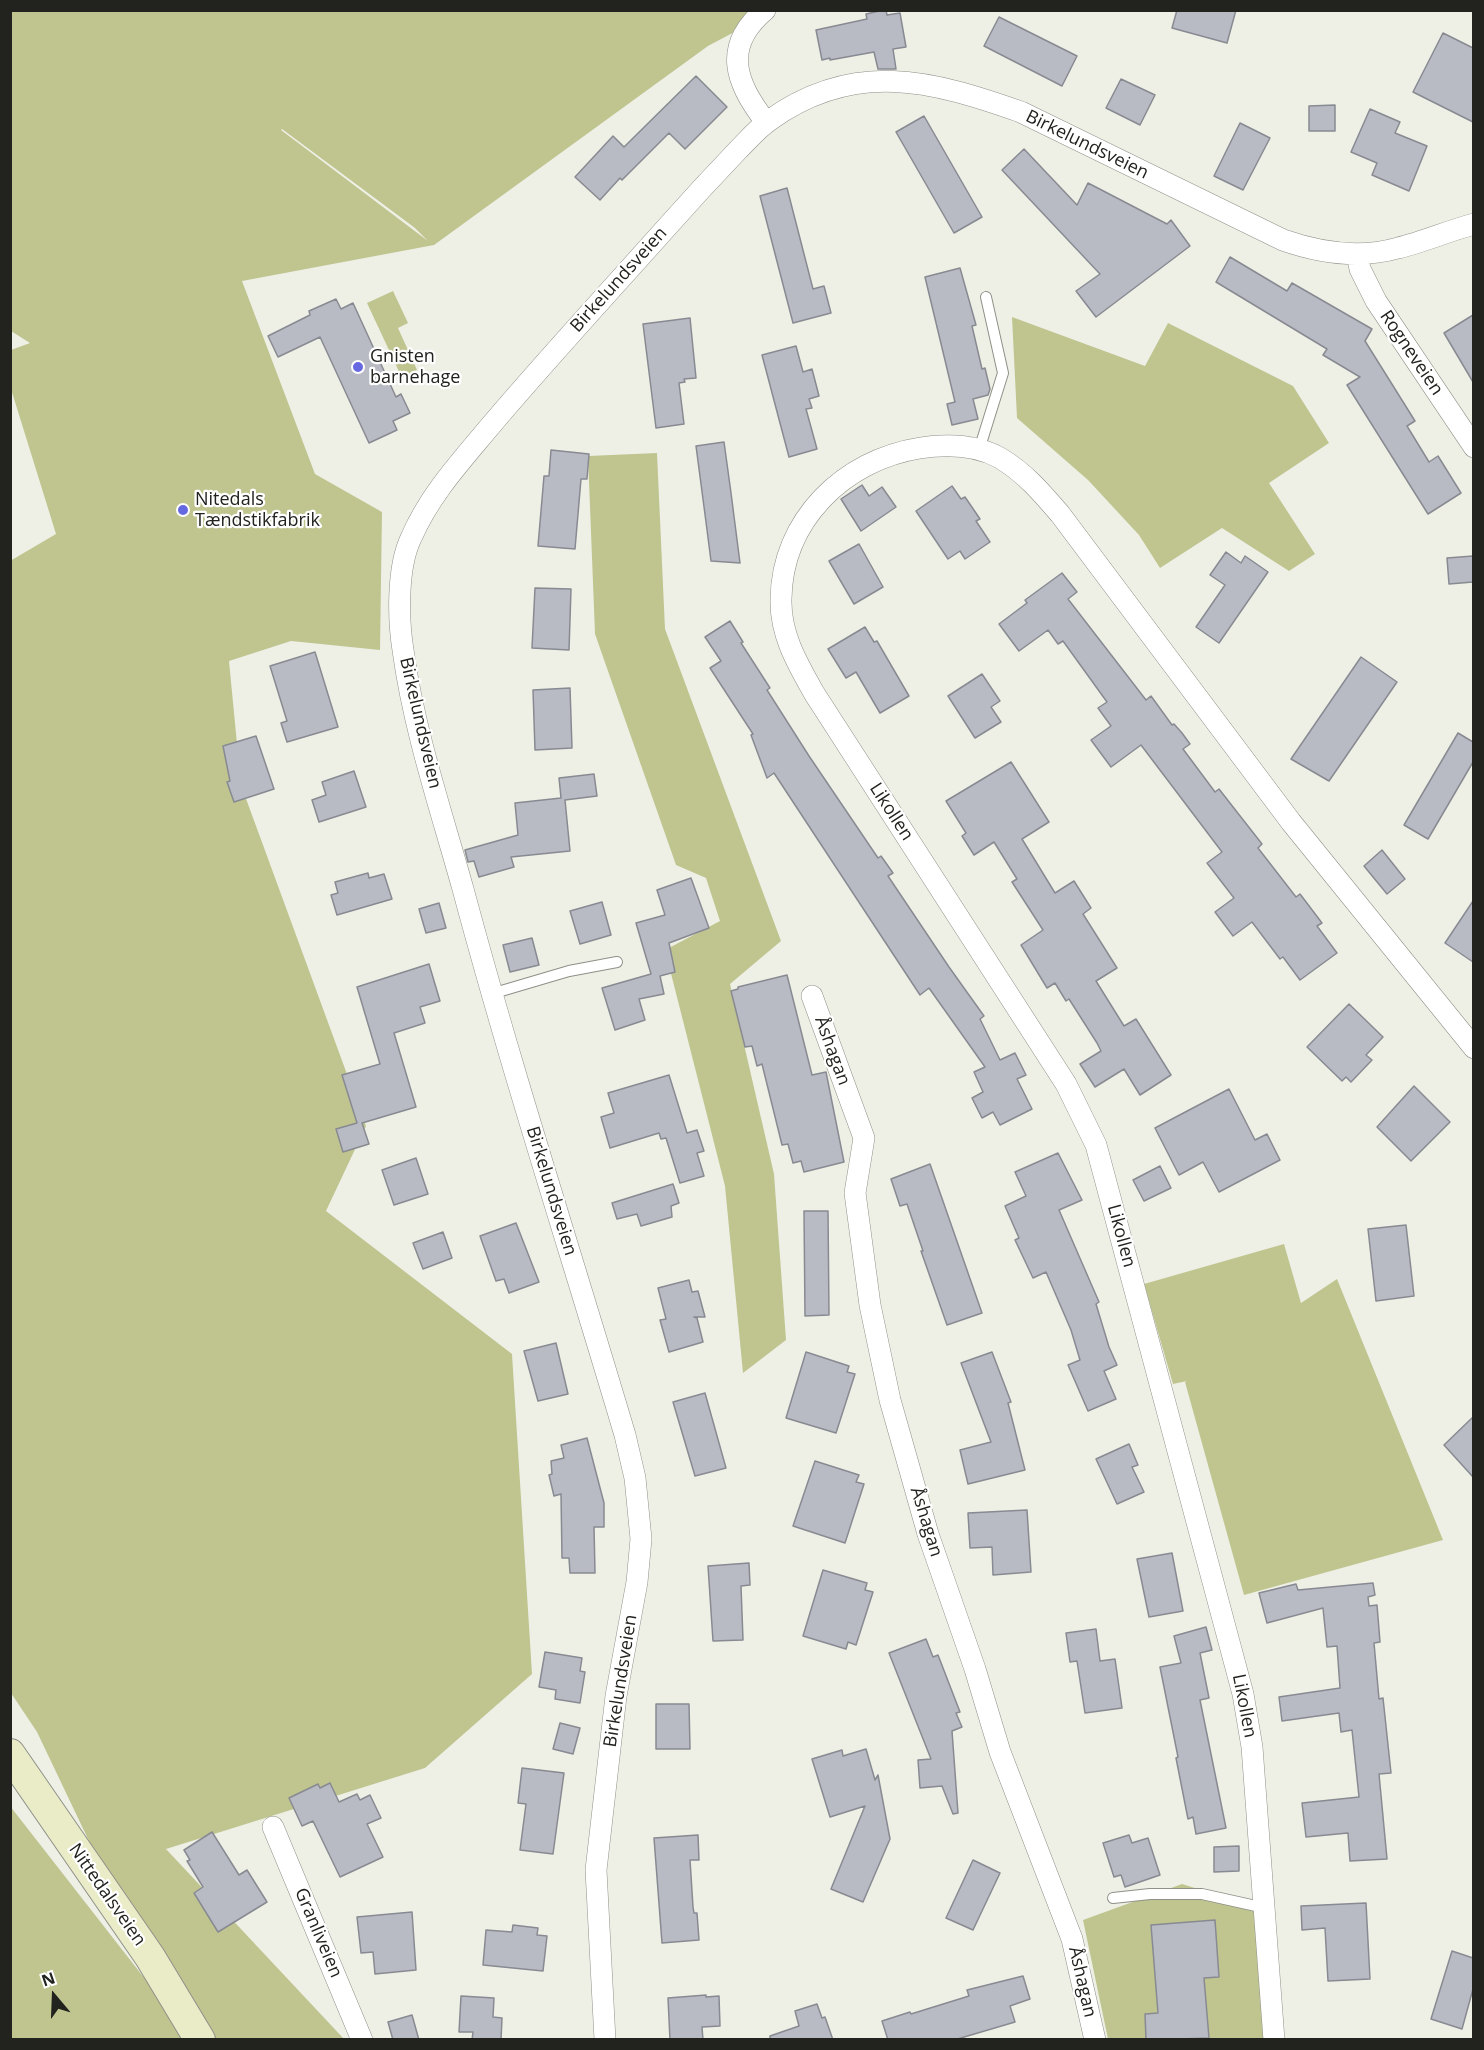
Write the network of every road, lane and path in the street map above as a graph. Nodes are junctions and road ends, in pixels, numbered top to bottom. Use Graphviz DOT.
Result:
graph roads {
  1 [pos="765,10"];
  2 [pos="766,122"];
  3 [pos="1473,224"];
  4 [pos="1357,254"];
  5 [pos="986,297"];
  6 [pos="1473,447"];
  7 [pos="979,450"];
  8 [pos="617,962"];
  9 [pos="491,994"];
  10 [pos="812,996"];
  11 [pos="1473,1048"];
  12 [pos="10,1754"];
  13 [pos="273,1827"];
  14 [pos="1113,1898"];
  15 [pos="1266,1908"];
  16 [pos="200,2040"];
  17 [pos="362,2040"];
  18 [pos="605,2040"];
  19 [pos="1095,2040"];
  20 [pos="1274,2040"];
  1 -- 2 [label="street"];
  2 -- 4 [label="street, Birkelundsveien"];
  2 -- 9 [label="street, Birkelundsveien"];
  3 -- 4 [label="street, Birkelundsveien"];
  4 -- 6 [label="street, Rogneveien"];
  5 -- 7 [label="lane"];
  7 -- 11 [label="street, Likollen"];
  7 -- 15 [label="street, Likollen"];
  8 -- 9 [label="lane"];
  9 -- 18 [label="street, Birkelundsveien"];
  10 -- 19 [label="street, Åshagan"];
  12 -- 16 [label="main road, Nittedalsveien"];
  13 -- 17 [label="street, Granliveien"];
  14 -- 15 [label="lane"];
  15 -- 20 [label="street, Likollen"];
}
